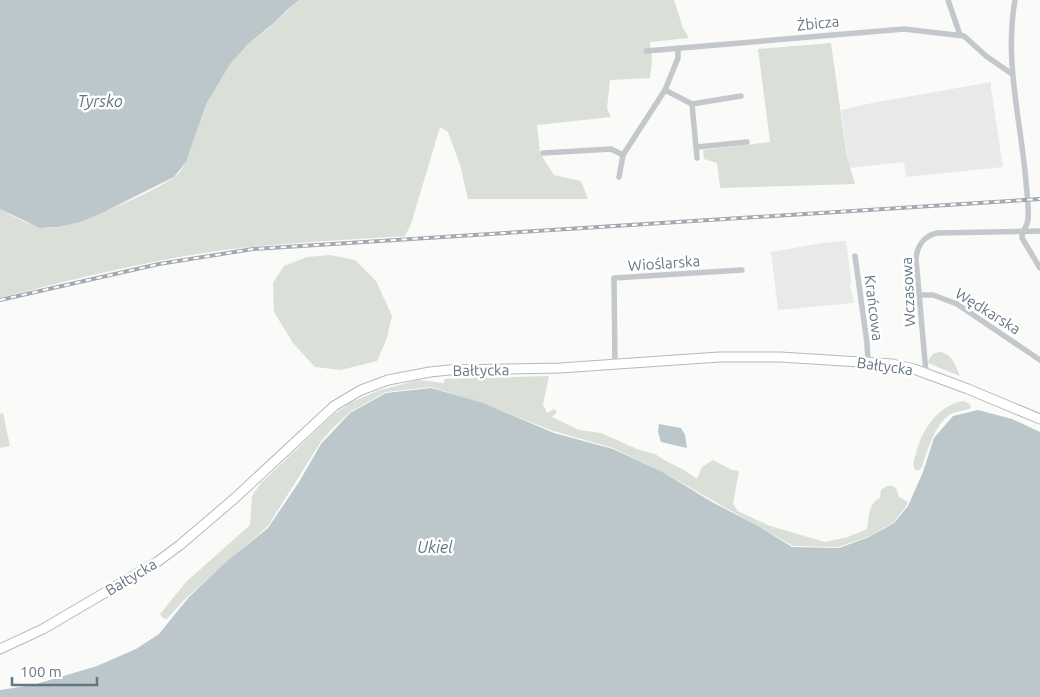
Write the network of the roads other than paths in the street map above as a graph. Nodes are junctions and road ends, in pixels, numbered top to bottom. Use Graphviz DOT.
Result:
graph roads {
  1 [pos="948,0"];
  2 [pos="1015,0"];
  3 [pos="960,35"];
  4 [pos="678,48"];
  5 [pos="646,51"];
  6 [pos="1012,74"];
  7 [pos="665,90"];
  8 [pos="741,96"];
  9 [pos="692,104"];
  10 [pos="747,142"];
  11 [pos="697,148"];
  12 [pos="543,153"];
  13 [pos="623,155"];
  14 [pos="697,158"];
  15 [pos="619,177"];
  16 [pos="1023,231"];
  17 [pos="1040,231"];
  18 [pos="855,256"];
  19 [pos="1040,268"];
  20 [pos="742,270"];
  21 [pos="919,295"];
  22 [pos="1040,360"];
  23 [pos="868,362"];
  24 [pos="615,365"];
  25 [pos="926,373"];
  26 [pos="1040,419"];
  27 [pos="0,649"];
  1 -- 3 [label="street"];
  2 -- 6 [label="street"];
  3 -- 4 [label="street, Żbicza"];
  3 -- 6 [label="street"];
  4 -- 5 [label="street, Żbicza"];
  4 -- 7 [label="street"];
  6 -- 16 [label="street"];
  7 -- 9 [label="street"];
  7 -- 13 [label="street"];
  8 -- 9 [label="street"];
  9 -- 11 [label="street"];
  10 -- 11 [label="street"];
  11 -- 14 [label="street"];
  12 -- 13 [label="street"];
  13 -- 15 [label="street"];
  16 -- 17 [label="street, Wczasowa"];
  16 -- 19 [label="street"];
  16 -- 21 [label="street, Wczasowa"];
  18 -- 23 [label="street, Krańcowa"];
  20 -- 24 [label="street, Wioślarska"];
  21 -- 22 [label="street, Wędkarska"];
  21 -- 25 [label="street, Wczasowa"];
  23 -- 24 [label="main road, Bałtycka"];
  23 -- 25 [label="main road, Bałtycka"];
  24 -- 27 [label="main road, Bałtycka"];
  25 -- 26 [label="main road, Bałtycka"];
}
